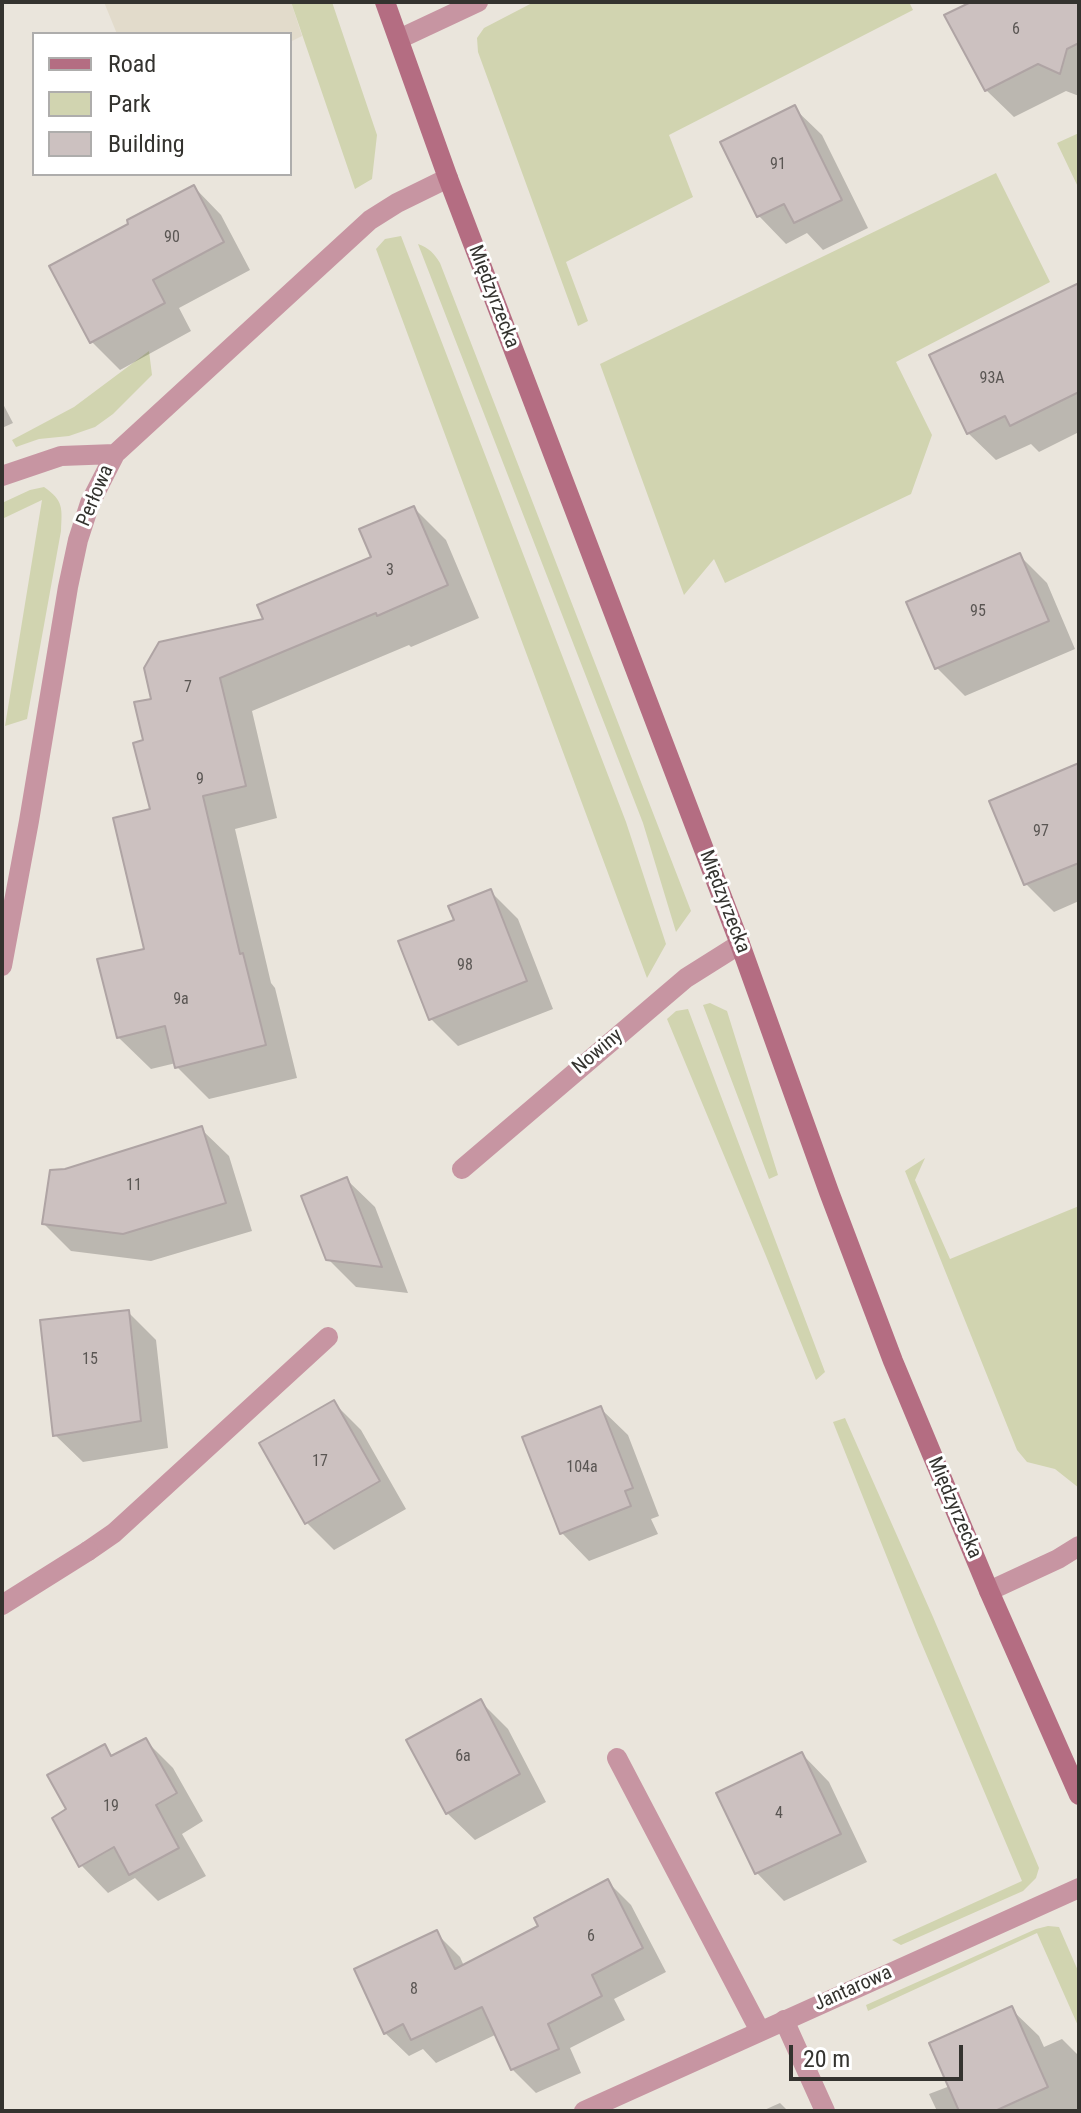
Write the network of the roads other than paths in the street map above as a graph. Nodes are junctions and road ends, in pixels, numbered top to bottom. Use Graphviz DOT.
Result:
graph roads {
  1 [pos="385,2"];
  2 [pos="478,2"];
  3 [pos="399,39"];
  4 [pos="448,178"];
  5 [pos="115,454"];
  6 [pos="2,476"];
  7 [pos="740,944"];
  8 [pos="2,966"];
  9 [pos="462,1169"];
  10 [pos="328,1337"];
  11 [pos="1079,1546"];
  12 [pos="989,1591"];
  13 [pos="2,1605"];
  14 [pos="617,1758"];
  15 [pos="1079,1795"];
  16 [pos="1079,1888"];
  17 [pos="784,2020"];
  18 [pos="760,2031"];
  19 [pos="584,2111"];
  20 [pos="825,2111"];
  1 -- 3 [label="main road, Międzyrzecka"];
  2 -- 3 [label="street"];
  3 -- 4 [label="main road, Międzyrzecka"];
  4 -- 5 [label="street, Perłowa"];
  4 -- 7 [label="main road, Międzyrzecka"];
  5 -- 6 [label="street"];
  5 -- 8 [label="street, Perłowa"];
  7 -- 9 [label="street, Nowiny"];
  7 -- 12 [label="main road, Międzyrzecka"];
  10 -- 13 [label="street"];
  11 -- 12 [label="street"];
  12 -- 15 [label="main road, Międzyrzecka"];
  14 -- 18 [label="street"];
  16 -- 17 [label="street, Jantarowa"];
  17 -- 18 [label="street, Jantarowa"];
  17 -- 20 [label="street"];
  18 -- 19 [label="street, Jantarowa"];
}
